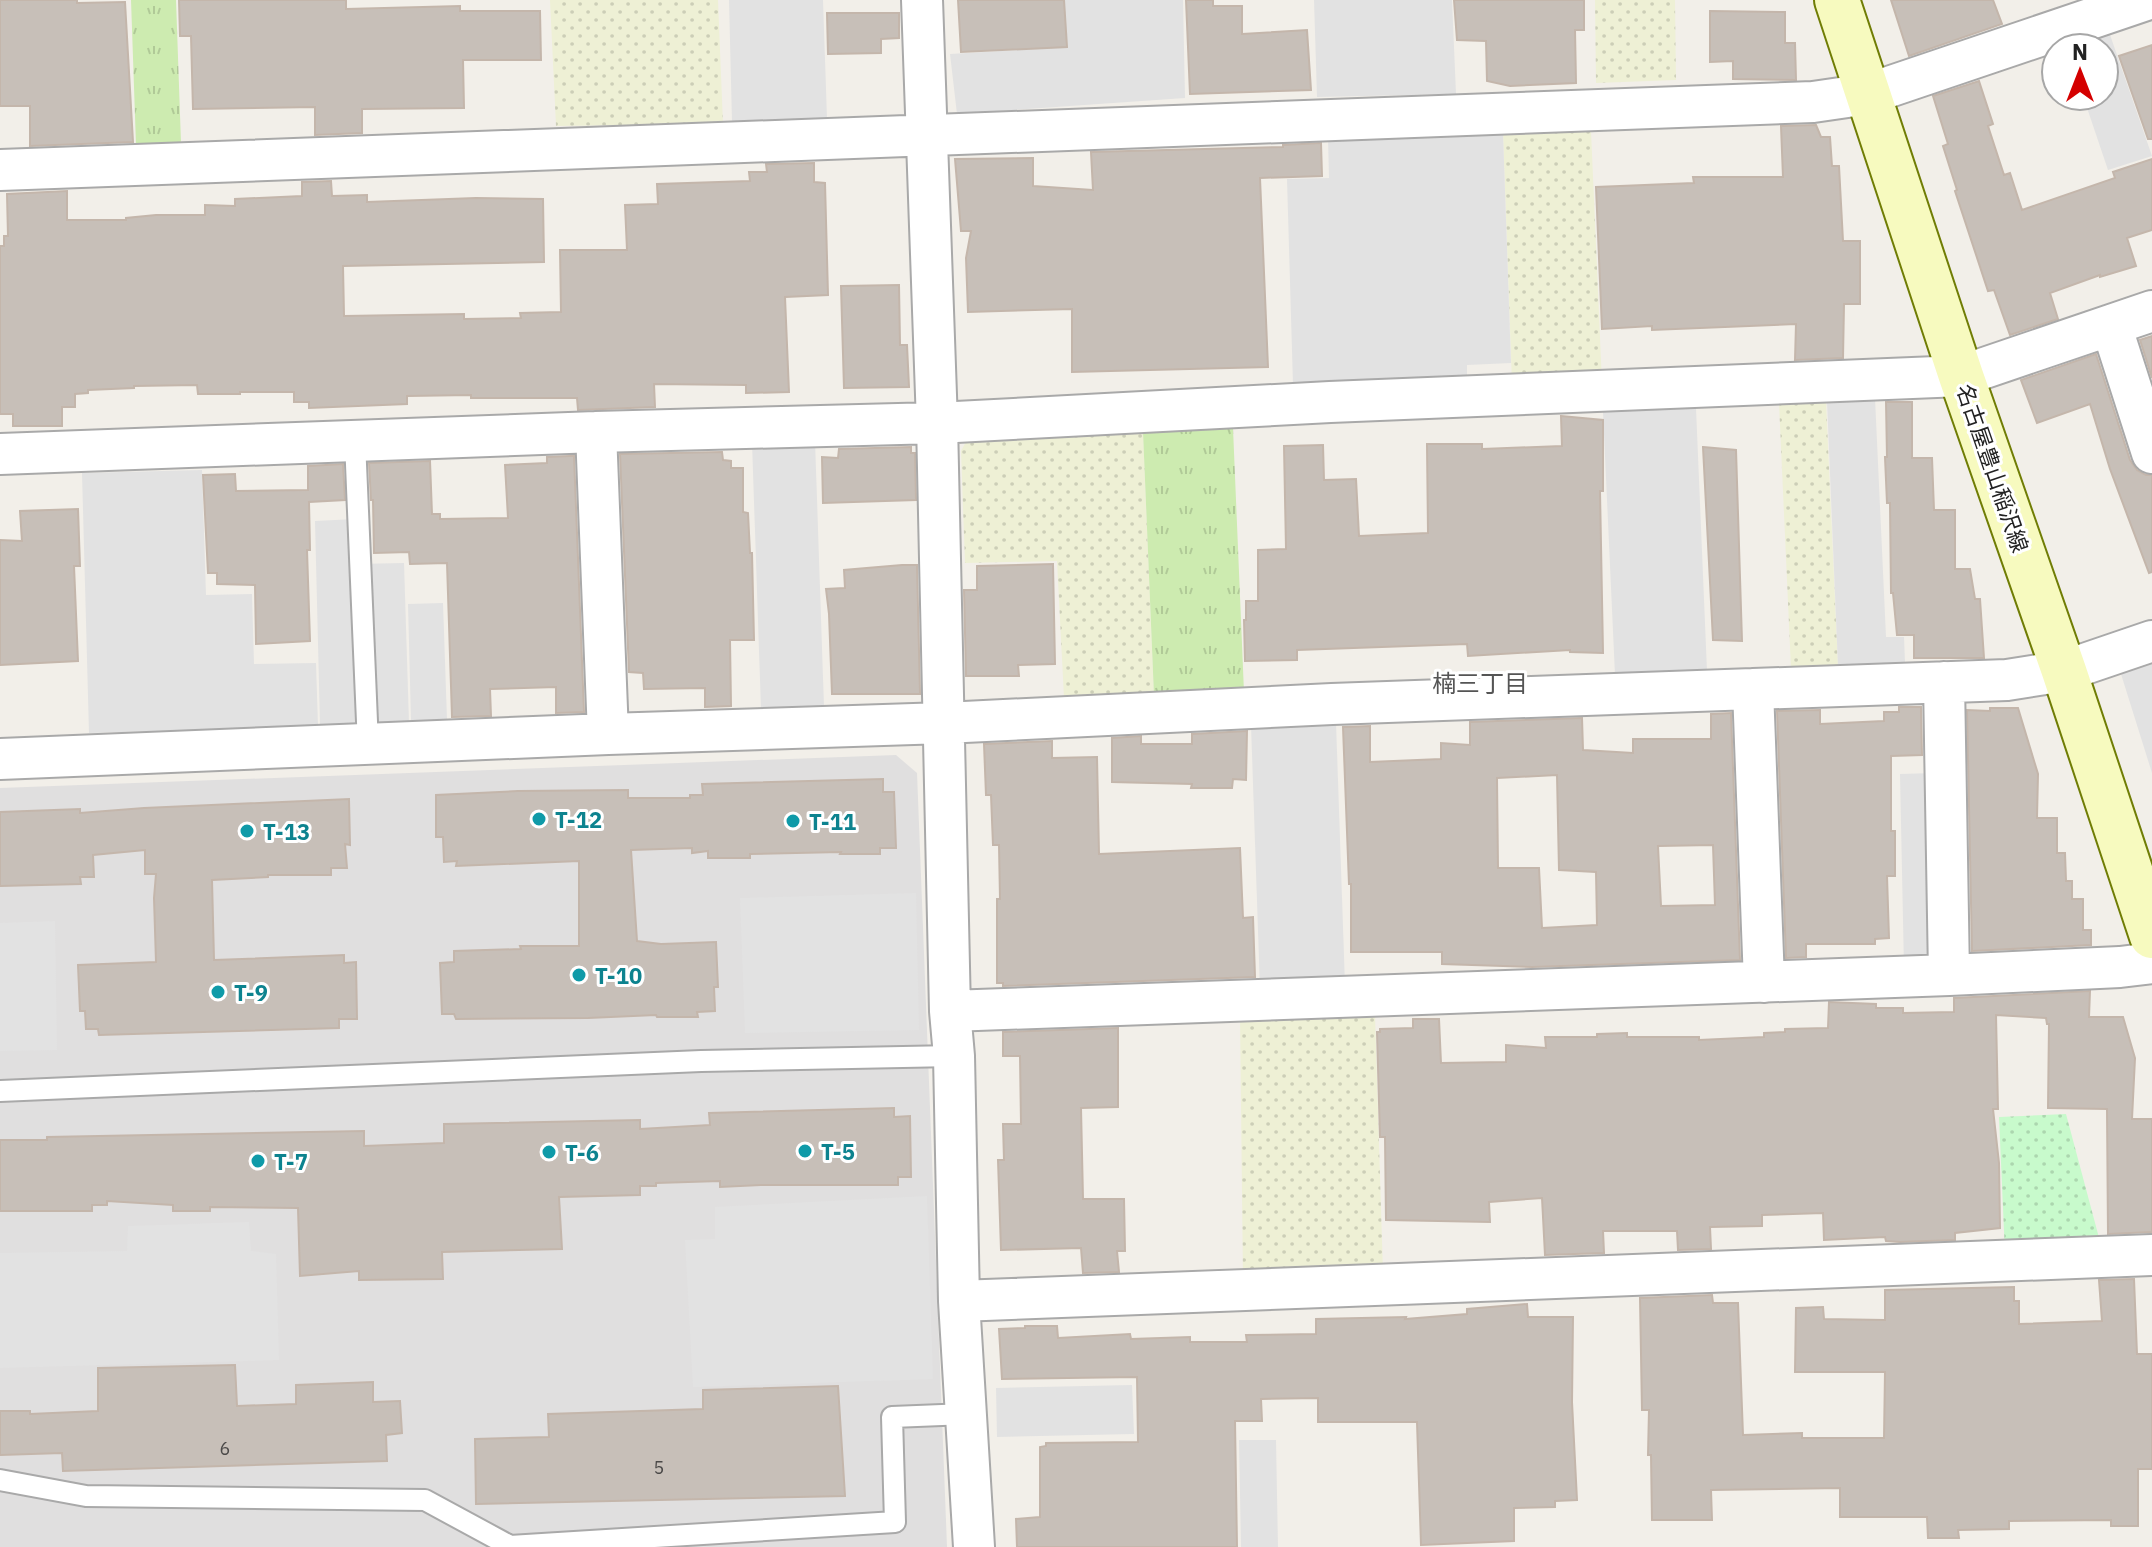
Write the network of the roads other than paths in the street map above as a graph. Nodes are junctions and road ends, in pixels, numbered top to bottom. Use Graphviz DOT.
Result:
graph roads {
  1 [pos="922,0"];
  2 [pos="1837,0"];
  3 [pos="2146,0"];
  4 [pos="1868,94"];
  5 [pos="927,137"];
  6 [pos="0,170"];
  7 [pos="2152,311"];
  8 [pos="2111,325"];
  9 [pos="1961,376"];
  10 [pos="937,423"];
  11 [pos="596,432"];
  12 [pos="355,441"];
  13 [pos="2152,453"];
  14 [pos="0,454"];
  15 [pos="2152,641"];
  16 [pos="2064,671"];
  17 [pos="1944,682"];
  18 [pos="1753,689"];
  19 [pos="944,723"];
  20 [pos="608,734"];
  21 [pos="368,745"];
  22 [pos="0,759"];
  23 [pos="2152,936"];
  24 [pos="2152,963"];
  25 [pos="1949,975"];
  26 [pos="1764,982"];
  27 [pos="950,1011"];
  28 [pos="954,1056"];
  29 [pos="0,1091"];
  30 [pos="2152,1255"];
  31 [pos="959,1301"];
  32 [pos="967,1414"];
  33 [pos="0,1480"];
  34 [pos="974,1547"];
  1 -- 5 [label="street"];
  2 -- 4 [label="main road, 名古屋豊山稲沢線"];
  3 -- 4 [label="street"];
  4 -- 5 [label="street"];
  4 -- 9 [label="main road, 名古屋豊山稲沢線"];
  5 -- 6 [label="street"];
  5 -- 10 [label="street"];
  7 -- 8 [label="street"];
  8 -- 9 [label="street"];
  8 -- 13 [label="street"];
  9 -- 10 [label="street"];
  9 -- 16 [label="main road, 名古屋豊山稲沢線"];
  10 -- 11 [label="street"];
  10 -- 19 [label="street"];
  11 -- 12 [label="street"];
  11 -- 20 [label="street"];
  12 -- 14 [label="street"];
  12 -- 21 [label="lane"];
  15 -- 16 [label="street"];
  16 -- 17 [label="street"];
  16 -- 23 [label="main road, 名古屋豊山稲沢線"];
  17 -- 18 [label="street"];
  17 -- 25 [label="street"];
  18 -- 19 [label="street"];
  18 -- 26 [label="street"];
  19 -- 20 [label="street"];
  19 -- 27 [label="street"];
  20 -- 21 [label="street"];
  21 -- 22 [label="street"];
  24 -- 25 [label="street"];
  25 -- 26 [label="street"];
  26 -- 27 [label="street"];
  27 -- 28 [label="street"];
  28 -- 29 [label="lane"];
  28 -- 31 [label="street"];
  30 -- 31 [label="street"];
  31 -- 32 [label="street"];
  32 -- 33 [label="lane"];
  32 -- 34 [label="street"];
}
